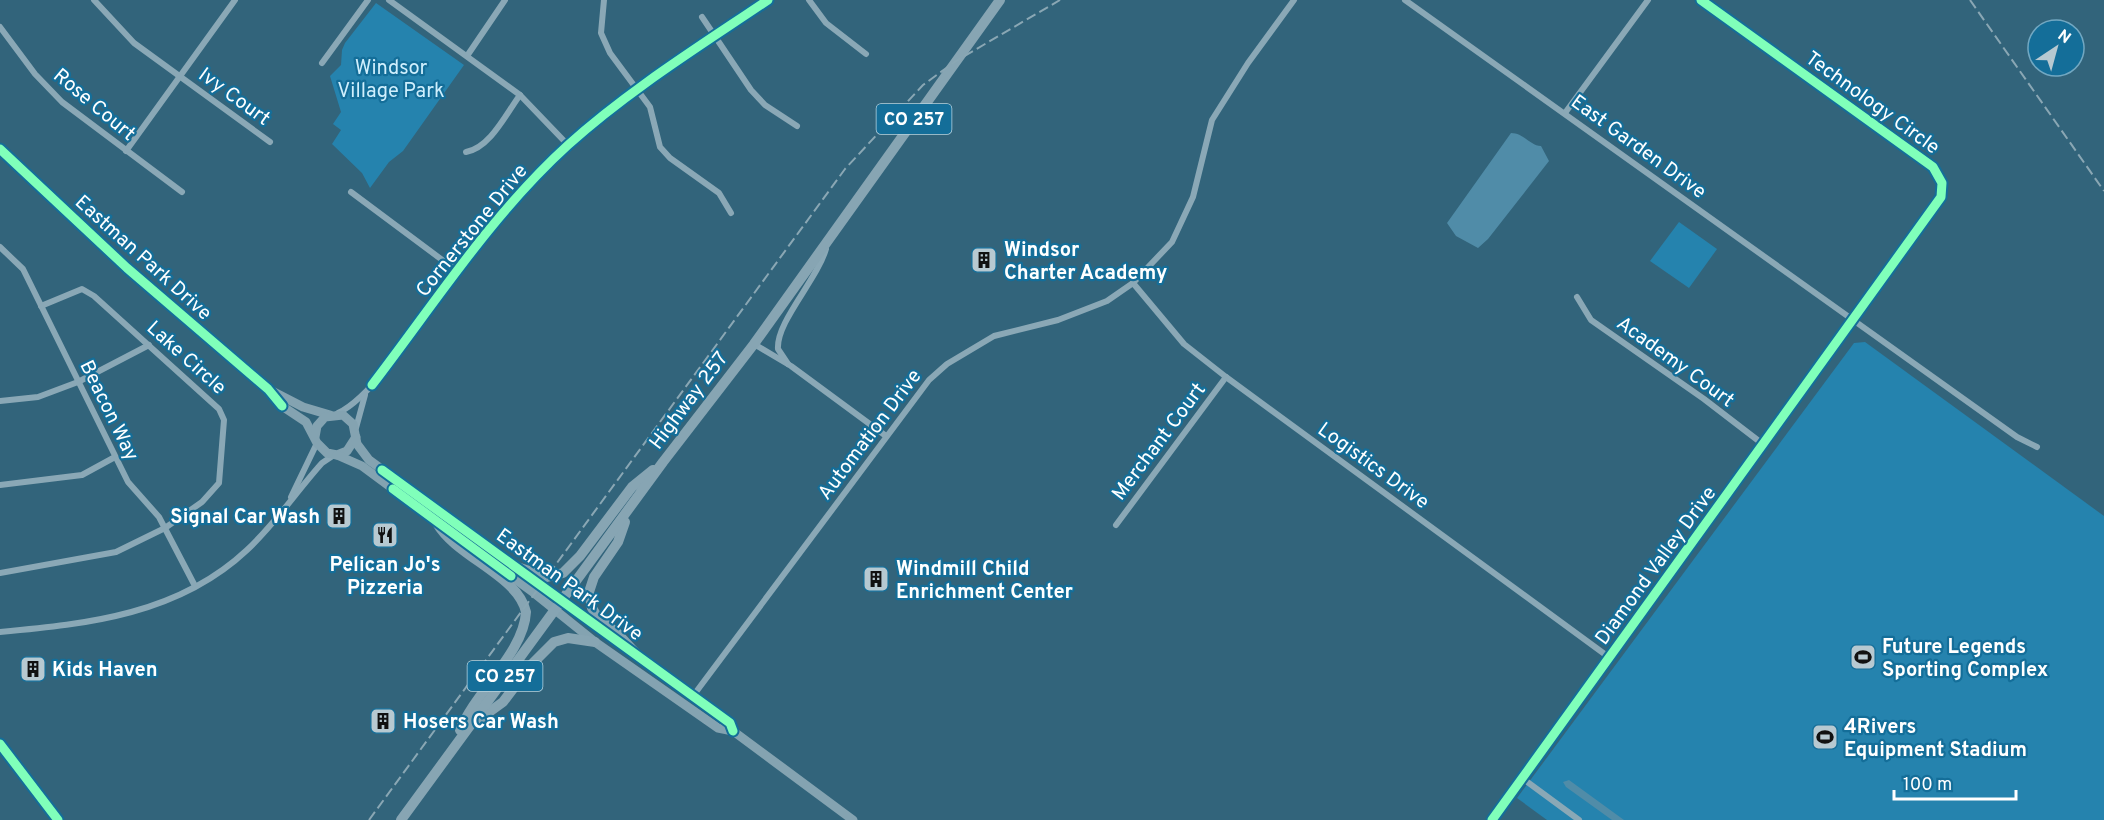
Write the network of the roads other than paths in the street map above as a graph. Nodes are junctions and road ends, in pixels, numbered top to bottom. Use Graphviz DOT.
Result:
graph roads {
  1 [pos="94,0"];
  2 [pos="369,0"];
  3 [pos="389,0"];
  4 [pos="505,0"];
  5 [pos="604,0"];
  6 [pos="768,0"];
  7 [pos="809,0"];
  8 [pos="1000,0"];
  9 [pos="1294,0"];
  10 [pos="1405,0"];
  11 [pos="1419,0"];
  12 [pos="1648,0"];
  13 [pos="1701,0"];
  14 [pos="233,1"];
  15 [pos="1414,7"];
  16 [pos="702,17"];
  17 [pos="0,27"];
  18 [pos="715,36"];
  19 [pos="866,54"];
  20 [pos="467,56"];
  21 [pos="322,63"];
  22 [pos="180,76"];
  23 [pos="637,89"];
  24 [pos="520,95"];
  25 [pos="1565,113"];
  26 [pos="796,126"];
  27 [pos="270,142"];
  28 [pos="568,146"];
  29 [pos="0,150"];
  30 [pos="126,151"];
  31 [pos="466,152"];
  32 [pos="182,192"];
  33 [pos="351,192"];
  34 [pos="731,213"];
  35 [pos="828,239"];
  36 [pos="0,247"];
  37 [pos="457,271"];
  38 [pos="1134,283"];
  39 [pos="1577,297"];
  40 [pos="41,306"];
  41 [pos="1854,321"];
  42 [pos="754,344"];
  43 [pos="149,345"];
  44 [pos="791,366"];
  45 [pos="1226,377"];
  46 [pos="78,382"];
  47 [pos="268,388"];
  48 [pos="366,394"];
  49 [pos="0,401"];
  50 [pos="333,414"];
  51 [pos="356,433"];
  52 [pos="886,436"];
  53 [pos="316,440"];
  54 [pos="1764,445"];
  55 [pos="2037,447"];
  56 [pos="335,455"];
  57 [pos="115,457"];
  58 [pos="663,462"];
  59 [pos="0,485"];
  60 [pos="289,500"];
  61 [pos="628,512"];
  62 [pos="438,523"];
  63 [pos="1116,525"];
  64 [pos="165,528"];
  65 [pos="514,566"];
  66 [pos="0,573"];
  67 [pos="195,586"];
  68 [pos="558,604"];
  69 [pos="0,632"];
  70 [pos="596,642"];
  71 [pos="1610,658"];
  72 [pos="641,659"];
  73 [pos="693,696"];
  74 [pos="465,730"];
  75 [pos="734,731"];
  76 [pos="454,744"];
  77 [pos="1522,778"];
  78 [pos="401,820"];
  79 [pos="853,820"];
  80 [pos="1492,820"];
  81 [pos="1579,820"];
  1 -- 22 [label="street, Ivy Court"];
  2 -- 21 [label="street"];
  3 -- 20 [label="street"];
  4 -- 20 [label="street"];
  5 -- 23 [label="street"];
  6 -- 18 [label="street, Cornerstone Drive"];
  7 -- 19 [label="street"];
  8 -- 35 [label="main road, Highway 257 / CO 257"];
  9 -- 38 [label="street, Automation Drive"];
  10 -- 15 [label="street, East Garden Drive"];
  11 -- 15 [label="street"];
  12 -- 25 [label="street"];
  13 -- 41 [label="street, Technology Circle"];
  14 -- 22 [label="street"];
  15 -- 25 [label="street, East Garden Drive"];
  16 -- 18 [label="street"];
  17 -- 30 [label="street, Rose Court"];
  18 -- 23 [label="street, Cornerstone Drive"];
  18 -- 26 [label="street"];
  20 -- 24 [label="street"];
  22 -- 27 [label="street, Ivy Court"];
  22 -- 30 [label="street"];
  23 -- 28 [label="street, Cornerstone Drive"];
  23 -- 34 [label="street"];
  24 -- 28 [label="street"];
  24 -- 31 [label="street"];
  25 -- 41 [label="street, East Garden Drive"];
  28 -- 37 [label="street, Cornerstone Drive"];
  29 -- 47 [label="street, Eastman Park Drive"];
  30 -- 32 [label="street, Rose Court"];
  33 -- 37 [label="street"];
  35 -- 42 [label="main road, Highway 257 / CO 257"];
  35 -- 44 [label="street"];
  36 -- 40 [label="street, Beacon Way"];
  37 -- 48 [label="street, Cornerstone Drive"];
  38 -- 45 [label="street, Logistics Drive"];
  38 -- 52 [label="street, Automation Drive"];
  39 -- 54 [label="street, Academy Court"];
  40 -- 43 [label="street, Lake Circle"];
  40 -- 46 [label="street, Beacon Way"];
  41 -- 54 [label="street, Diamond Valley Drive"];
  41 -- 55 [label="street, East Garden Drive"];
  42 -- 44 [label="street"];
  42 -- 58 [label="main road, Highway 257 / CO 257"];
  43 -- 46 [label="street"];
  43 -- 64 [label="street, Lake Circle"];
  44 -- 52 [label="street"];
  45 -- 63 [label="street, Merchant Court"];
  45 -- 71 [label="street, Logistics Drive"];
  46 -- 49 [label="street"];
  46 -- 57 [label="street, Beacon Way"];
  47 -- 50 [label="street, Eastman Park Drive"];
  47 -- 53 [label="street, Eastman Park Drive"];
  48 -- 50 [label="street, Cornerstone Drive"];
  48 -- 51 [label="street, Cornerstone Drive"];
  50 -- 51 [label="street"];
  50 -- 53 [label="street"];
  51 -- 56 [label="street"];
  51 -- 65 [label="street, Eastman Park Drive"];
  52 -- 73 [label="street, Automation Drive"];
  53 -- 56 [label="street"];
  53 -- 60 [label="street"];
  54 -- 71 [label="street, Diamond Valley Drive"];
  56 -- 60 [label="street"];
  56 -- 62 [label="street, Eastman Park Drive"];
  57 -- 59 [label="street"];
  57 -- 64 [label="street, Beacon Way"];
  58 -- 61 [label="main road, Highway 257 / CO 257"];
  58 -- 65 [label="main road"];
  60 -- 67 [label="street"];
  61 -- 68 [label="main road, Highway 257 / CO 257"];
  61 -- 72 [label="main road"];
  62 -- 68 [label="street, Eastman Park Drive"];
  62 -- 76 [label="main road"];
  64 -- 66 [label="street, Lake Circle"];
  64 -- 67 [label="street, Beacon Way"];
  65 -- 68 [label="street, Eastman Park Drive"];
  67 -- 69 [label="street"];
  68 -- 70 [label="street, Eastman Park Drive"];
  68 -- 72 [label="street, Eastman Park Drive"];
  68 -- 74 [label="main road, Highway 257 / CO 257"];
  70 -- 74 [label="main road"];
  70 -- 75 [label="street, Eastman Park Drive"];
  71 -- 77 [label="street, Diamond Valley Drive"];
  72 -- 73 [label="street, Eastman Park Drive"];
  73 -- 75 [label="street, Eastman Park Drive"];
  74 -- 76 [label="main road, Highway 257 / CO 257"];
  75 -- 79 [label="street, Eastman Park Drive"];
  76 -- 78 [label="main road, Highway 257 / CO 257"];
  77 -- 80 [label="street, Diamond Valley Drive"];
  77 -- 81 [label="street"];
}
